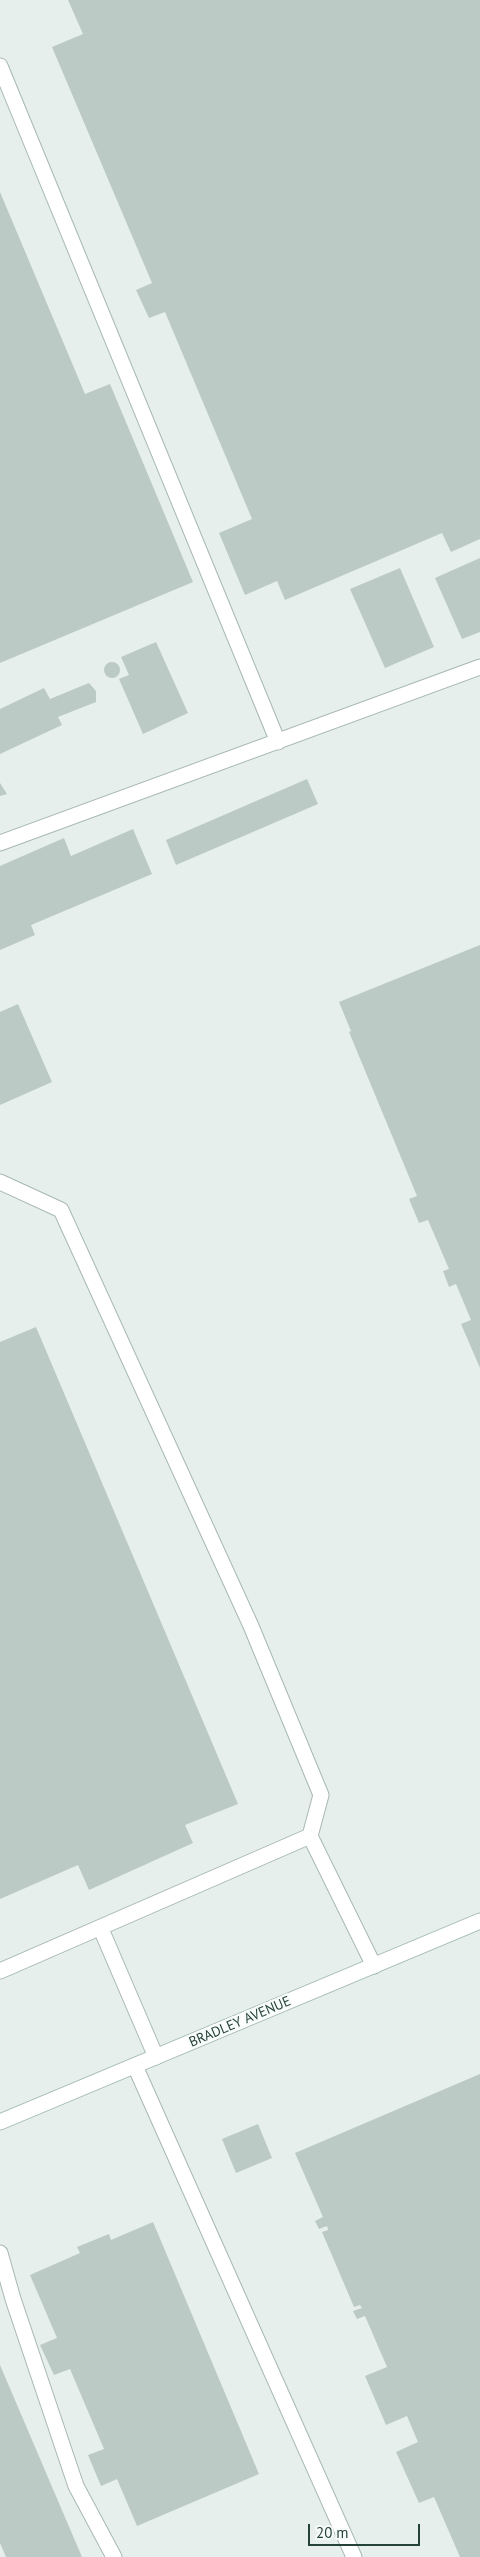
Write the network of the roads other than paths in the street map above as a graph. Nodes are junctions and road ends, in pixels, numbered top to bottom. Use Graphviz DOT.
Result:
graph roads {
  1 [pos="0,66"];
  2 [pos="480,668"];
  3 [pos="278,742"];
  4 [pos="0,843"];
  5 [pos="0,1182"];
  6 [pos="310,1836"];
  7 [pos="480,1922"];
  8 [pos="101,1928"];
  9 [pos="374,1966"];
  10 [pos="0,1971"];
  11 [pos="156,2057"];
  12 [pos="135,2066"];
  13 [pos="0,2122"];
  14 [pos="0,2253"];
  15 [pos="114,2557"];
  16 [pos="354,2557"];
  1 -- 3 [label="street"];
  2 -- 3 [label="street"];
  3 -- 4 [label="street"];
  5 -- 6 [label="street"];
  6 -- 8 [label="street"];
  6 -- 9 [label="street"];
  7 -- 9 [label="street, BRADLEY AVENUE"];
  8 -- 10 [label="street"];
  8 -- 11 [label="street"];
  9 -- 11 [label="street, BRADLEY AVENUE"];
  11 -- 12 [label="street, BRADLEY AVENUE"];
  12 -- 13 [label="street, BRADLEY AVENUE"];
  12 -- 16 [label="street"];
  14 -- 15 [label="street"];
}
